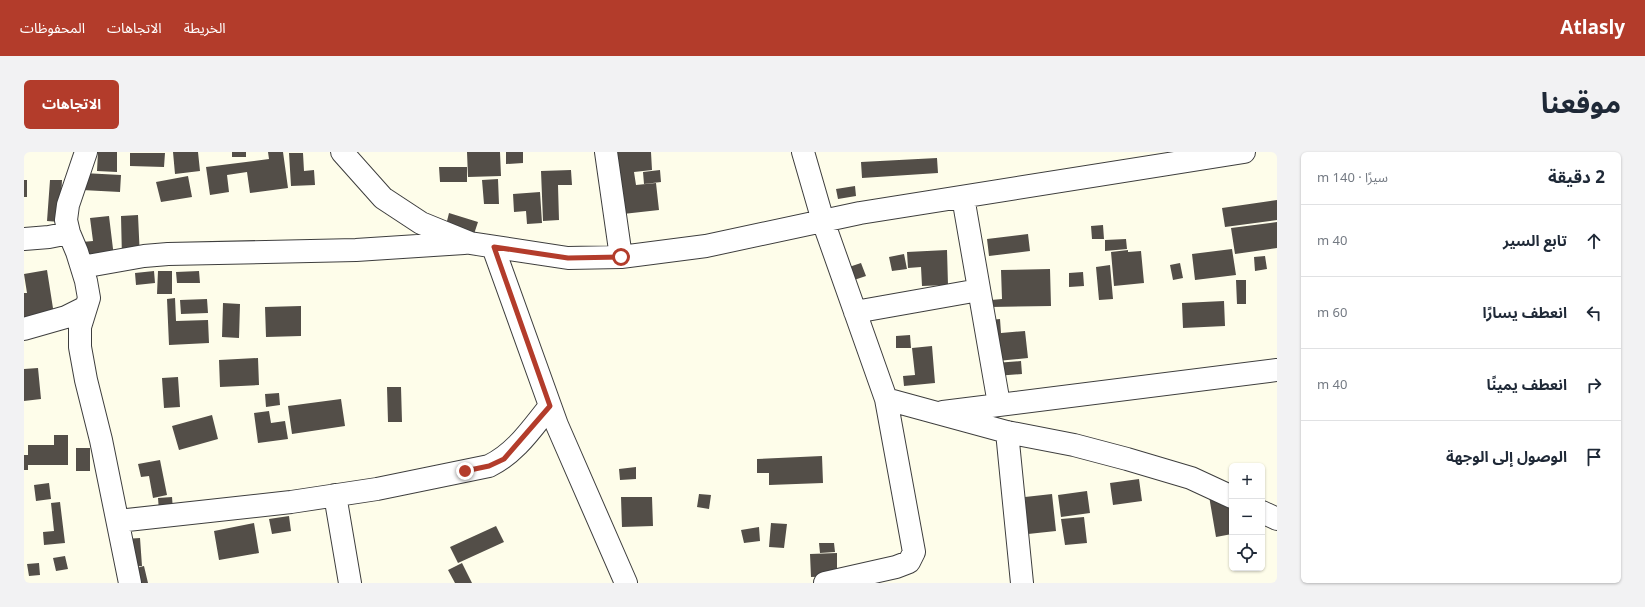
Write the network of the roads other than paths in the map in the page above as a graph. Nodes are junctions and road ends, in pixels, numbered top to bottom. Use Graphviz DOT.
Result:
graph roads {
  1 [pos="86,152"];
  2 [pos="342,152"];
  3 [pos="606,152"];
  4 [pos="804,152"];
  5 [pos="1244,152"];
  6 [pos="963,197"];
  7 [pos="822,221"];
  8 [pos="69,233"];
  9 [pos="24,239"];
  10 [pos="470,243"];
  11 [pos="494,247"];
  12 [pos="621,257"];
  13 [pos="82,267"];
  14 [pos="979,290"];
  15 [pos="86,307"];
  16 [pos="855,312"];
  17 [pos="24,329"];
  18 [pos="1277,370"];
  19 [pos="886,399"];
  20 [pos="999,404"];
  21 [pos="550,406"];
  22 [pos="934,413"];
  23 [pos="1007,432"];
  24 [pos="335,495"];
  25 [pos="1229,496"];
  26 [pos="1265,513"];
  27 [pos="1277,519"];
  28 [pos="118,521"];
  29 [pos="130,583"];
  30 [pos="350,583"];
  31 [pos="626,583"];
  32 [pos="825,583"];
  33 [pos="1022,583"];
  1 -- 8 [label="street"];
  2 -- 10 [label="street"];
  3 -- 12 [label="street"];
  4 -- 7 [label="street"];
  5 -- 6 [label="street"];
  6 -- 7 [label="street"];
  6 -- 14 [label="street"];
  7 -- 12 [label="street"];
  7 -- 16 [label="street"];
  8 -- 9 [label="street"];
  8 -- 13 [label="street"];
  10 -- 11 [label="street"];
  10 -- 13 [label="street"];
  11 -- 12 [label="street"];
  11 -- 21 [label="street"];
  13 -- 15 [label="street"];
  14 -- 16 [label="street"];
  14 -- 20 [label="street"];
  15 -- 17 [label="street"];
  15 -- 28 [label="street"];
  16 -- 19 [label="street"];
  18 -- 20 [label="street"];
  19 -- 22 [label="street"];
  19 -- 32 [label="street"];
  20 -- 22 [label="street"];
  21 -- 24 [label="street"];
  21 -- 31 [label="street"];
  22 -- 23 [label="street"];
  23 -- 25 [label="street"];
  23 -- 33 [label="street"];
  24 -- 28 [label="street"];
  24 -- 30 [label="street"];
  26 -- 27 [label="street"];
  28 -- 29 [label="street"];
}
